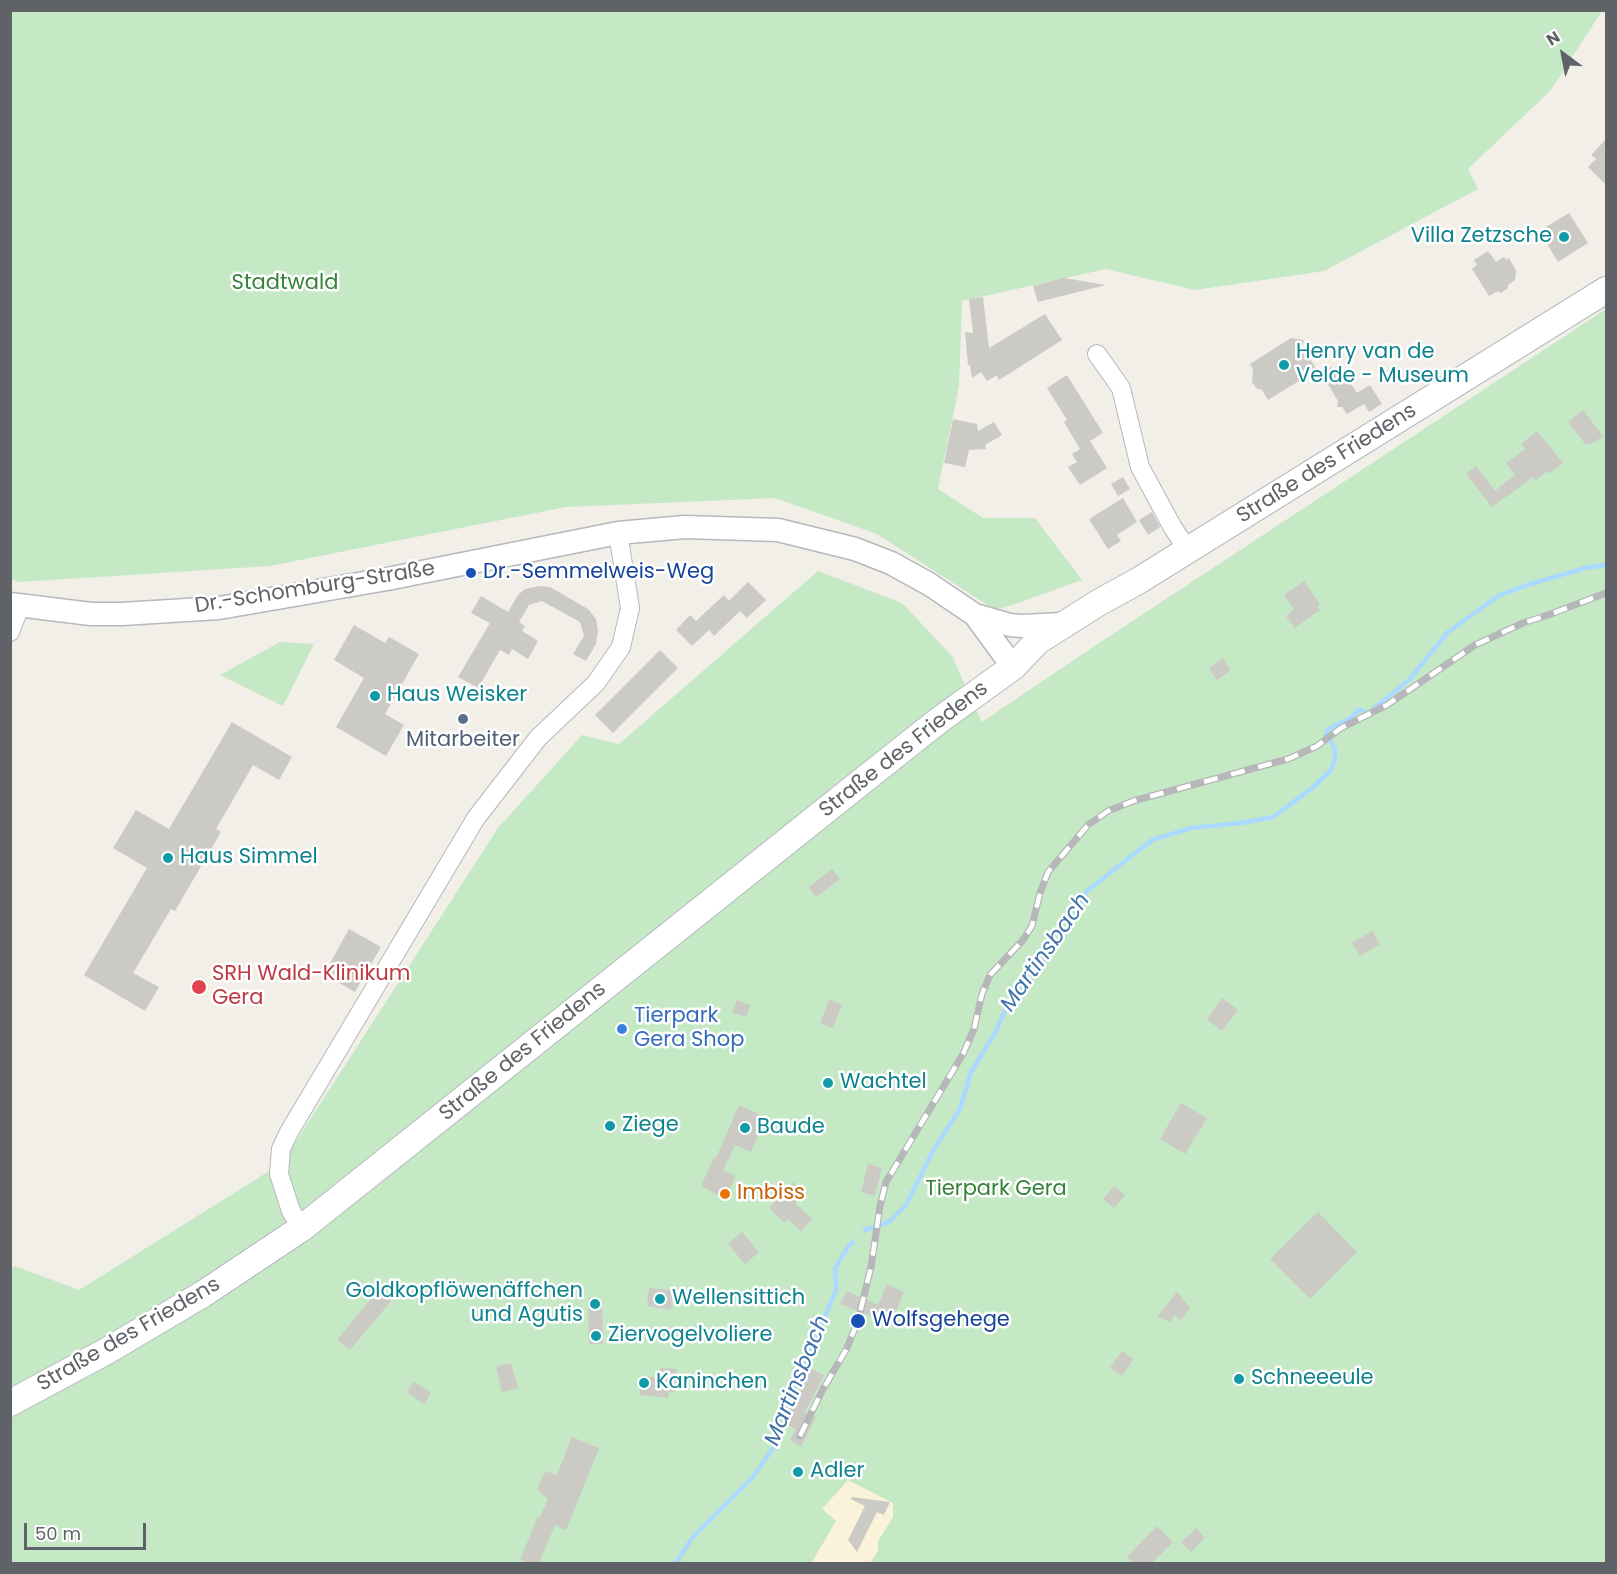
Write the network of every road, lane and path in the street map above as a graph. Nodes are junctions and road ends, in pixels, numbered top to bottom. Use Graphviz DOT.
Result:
graph roads {
  1 [pos="1606,290"];
  2 [pos="1096,354"];
  3 [pos="618,532"];
  4 [pos="1188,550"];
  5 [pos="1138,581"];
  6 [pos="15,605"];
  7 [pos="975,615"];
  8 [pos="1063,624"];
  9 [pos="10,632"];
  10 [pos="1013,667"];
  11 [pos="302,1228"];
  12 [pos="10,1403"];
  1 -- 4 [label="main road, Straße des Friedens"];
  2 -- 4 [label="street"];
  3 -- 6 [label="street, Dr.-Schomburg-Straße"];
  3 -- 7 [label="street, Dr.-Schomburg-Straße"];
  3 -- 11 [label="street"];
  4 -- 5 [label="main road, Straße des Friedens"];
  5 -- 8 [label="main road, Straße des Friedens"];
  5 -- 10 [label="main road, Straße des Friedens"];
  6 -- 9 [label="street"];
  7 -- 8 [label="street"];
  7 -- 10 [label="street, Dr.-Schomburg-Straße"];
  8 -- 10 [label="main road, Straße des Friedens"];
  10 -- 11 [label="main road, Straße des Friedens"];
  11 -- 12 [label="main road, Straße des Friedens"];
}
